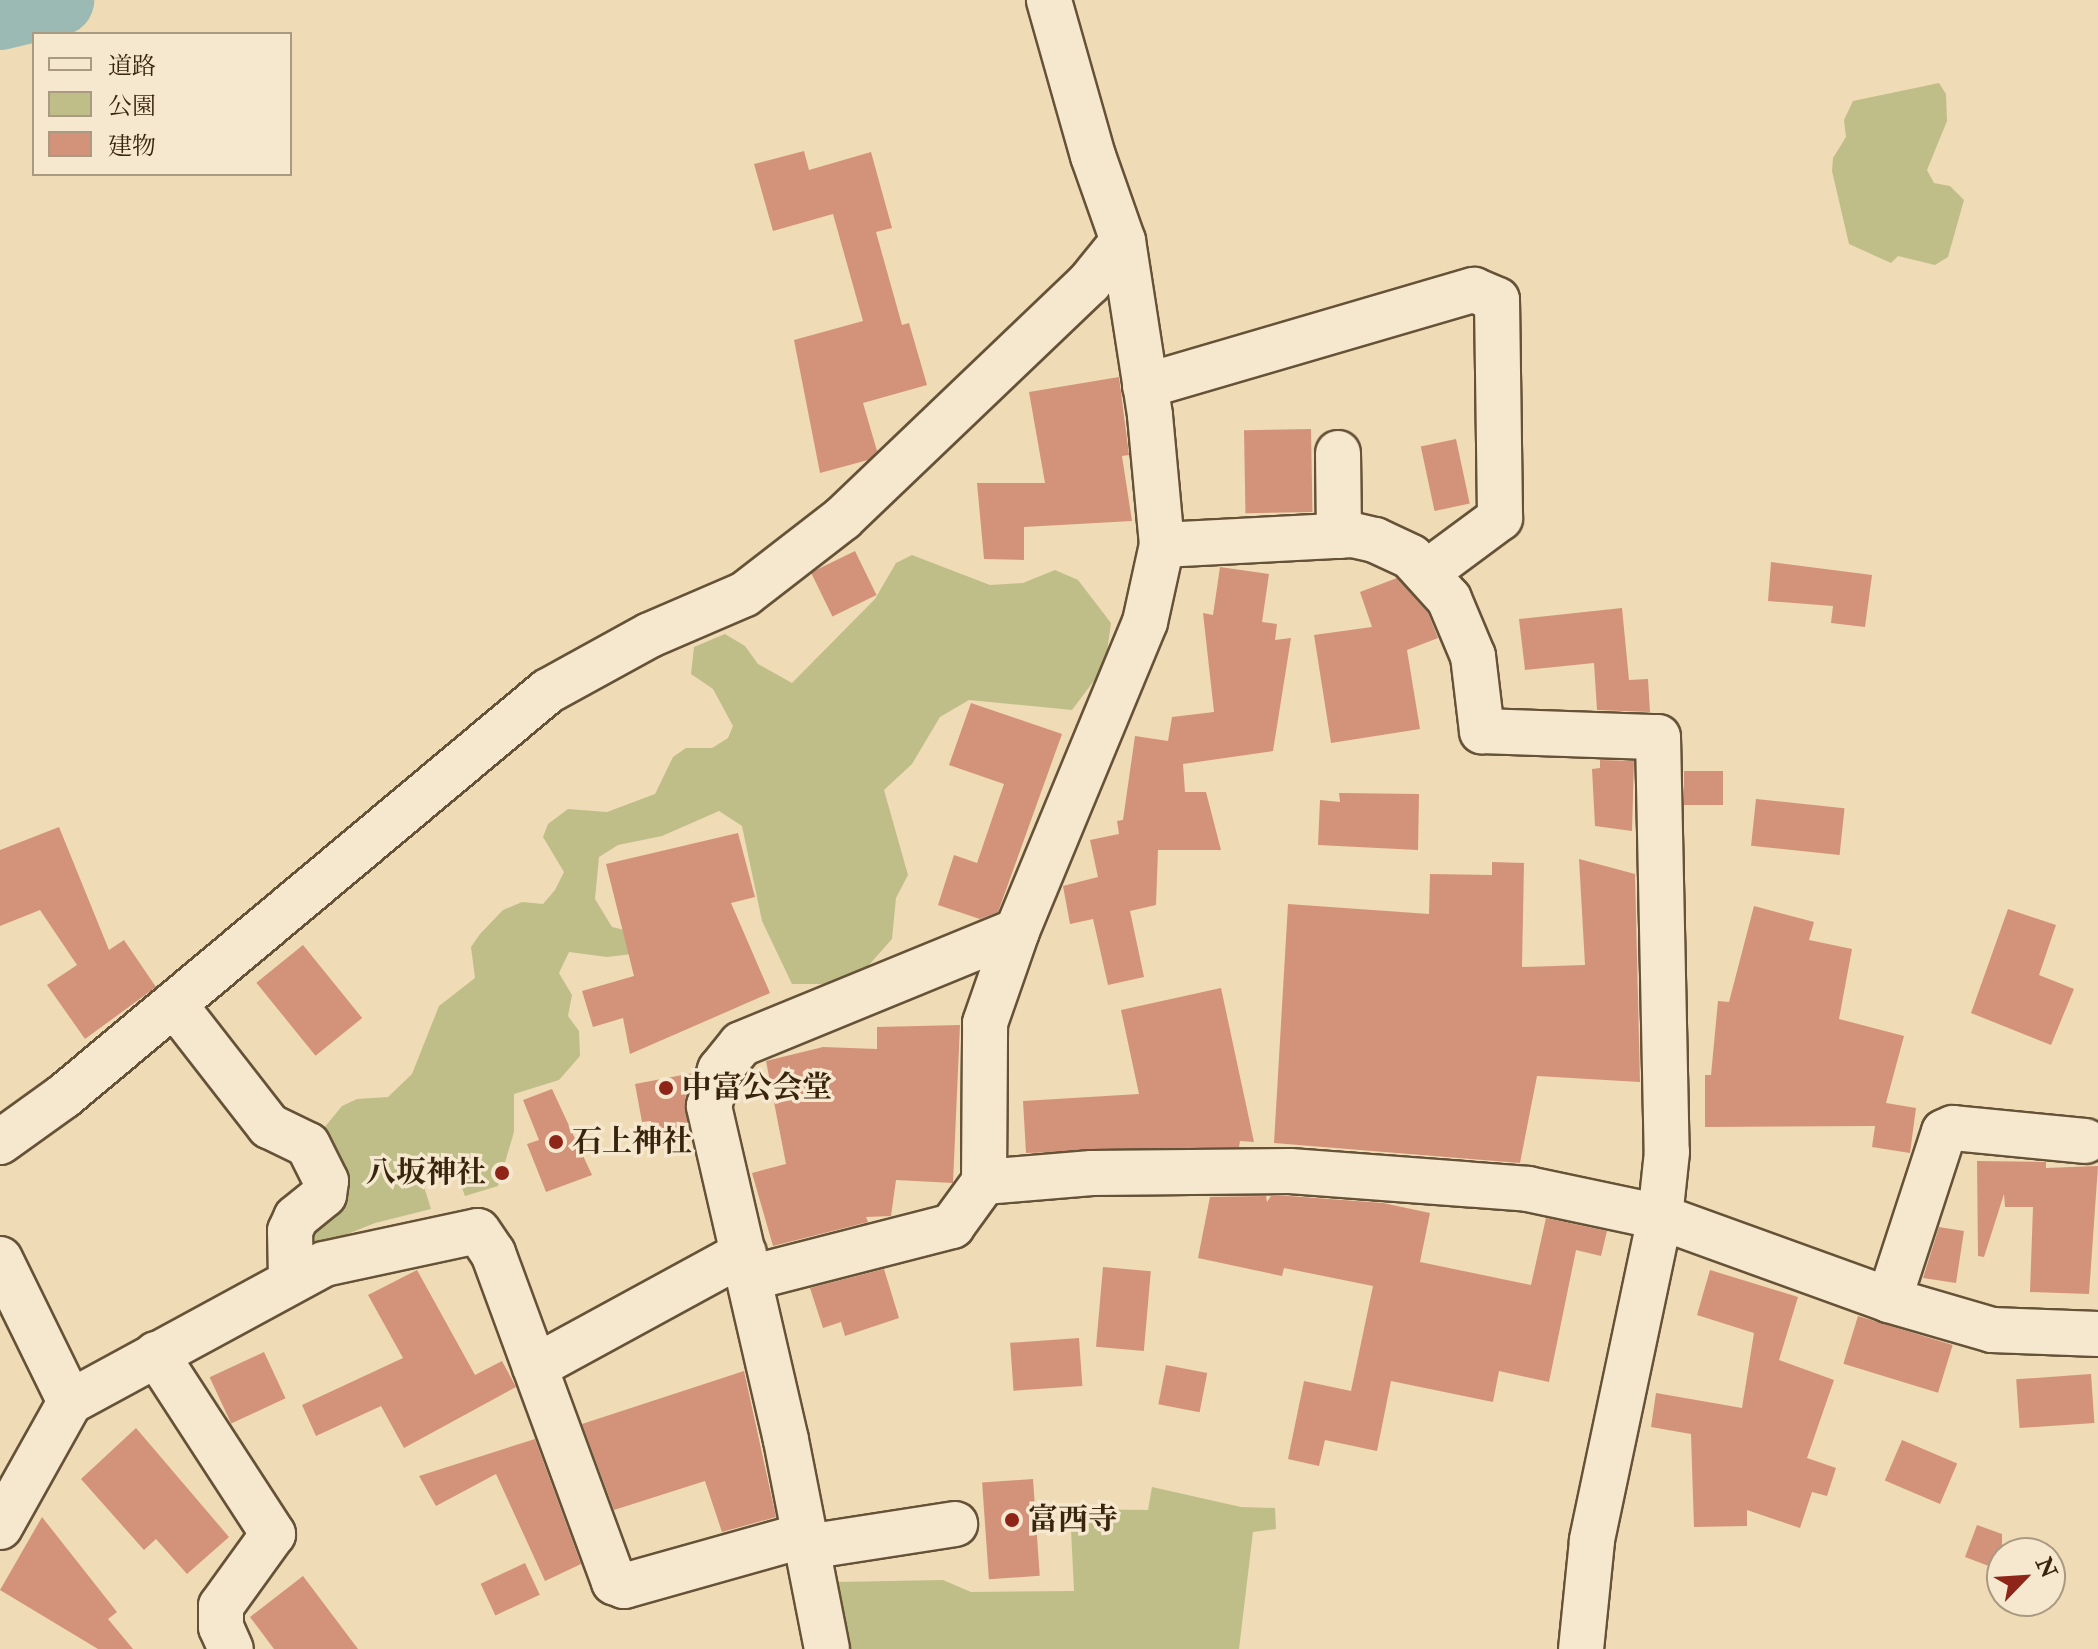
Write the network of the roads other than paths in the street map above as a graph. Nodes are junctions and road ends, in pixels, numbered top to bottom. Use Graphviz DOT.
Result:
graph roads {
  1 [pos="1049,0"];
  2 [pos="1123,241"];
  3 [pos="1145,386"];
  4 [pos="1338,453"];
  5 [pos="1339,536"];
  6 [pos="1162,545"];
  7 [pos="1427,572"];
  8 [pos="1017,931"];
  9 [pos="174,1004"];
  10 [pos="2085,1141"];
  11 [pos="0,1142"];
  12 [pos="984,1182"];
  13 [pos="1660,1217"];
  14 [pos="0,1259"];
  15 [pos="747,1266"];
  16 [pos="291,1278"];
  17 [pos="1889,1300"];
  18 [pos="2098,1334"];
  19 [pos="156,1354"];
  20 [pos="535,1367"];
  21 [pos="70,1402"];
  22 [pos="955,1524"];
  23 [pos="0,1527"];
  24 [pos="806,1541"];
  25 [pos="231,1649"];
  26 [pos="827,1649"];
  27 [pos="1581,1649"];
  1 -- 2 [label="street"];
  2 -- 3 [label="street"];
  2 -- 9 [label="street"];
  3 -- 6 [label="street"];
  3 -- 7 [label="street"];
  4 -- 5 [label="street"];
  5 -- 6 [label="street"];
  5 -- 7 [label="street"];
  6 -- 8 [label="street"];
  7 -- 13 [label="street"];
  8 -- 12 [label="street"];
  8 -- 15 [label="street"];
  9 -- 11 [label="street"];
  9 -- 16 [label="street"];
  10 -- 17 [label="street"];
  12 -- 13 [label="street"];
  12 -- 15 [label="street"];
  13 -- 17 [label="street"];
  13 -- 27 [label="street"];
  14 -- 21 [label="street"];
  15 -- 20 [label="street"];
  15 -- 24 [label="street"];
  16 -- 19 [label="street"];
  16 -- 20 [label="street"];
  17 -- 18 [label="street"];
  19 -- 21 [label="street"];
  19 -- 25 [label="street"];
  20 -- 24 [label="street"];
  21 -- 23 [label="street"];
  22 -- 24 [label="street"];
  24 -- 26 [label="street"];
}
